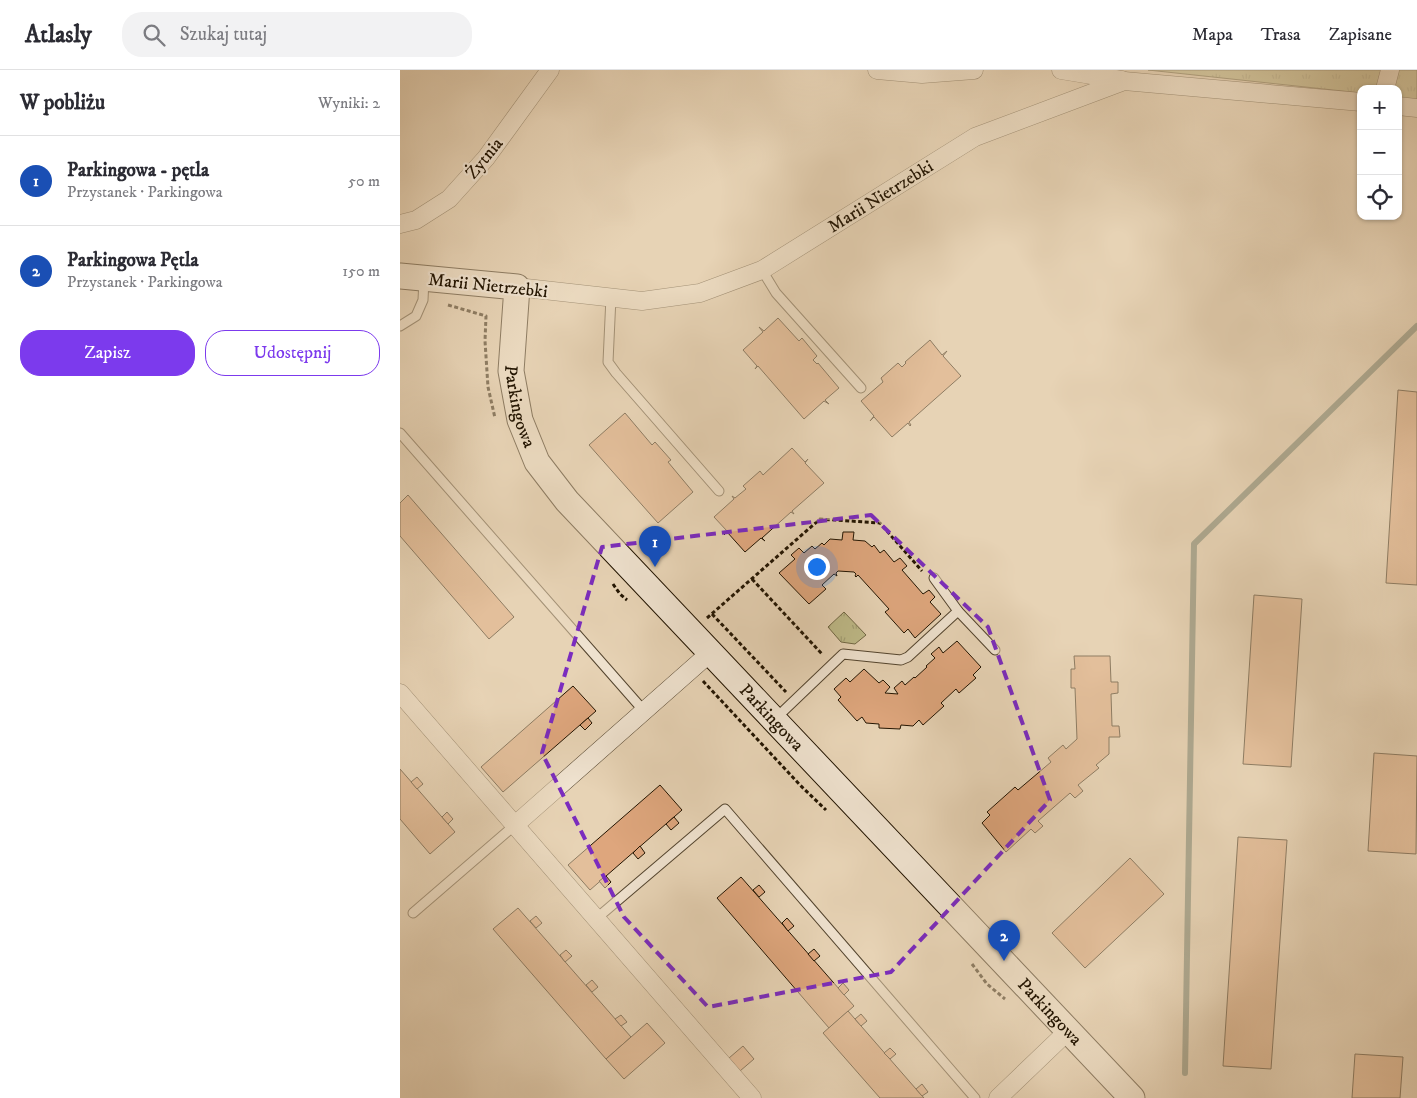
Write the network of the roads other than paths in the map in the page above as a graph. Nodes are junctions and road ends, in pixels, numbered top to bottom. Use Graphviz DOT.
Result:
graph roads {
  1 [pos="550,70"];
  2 [pos="877,70"];
  3 [pos="974,70"];
  4 [pos="1061,70"];
  5 [pos="1390,70"];
  6 [pos="1124,81"];
  7 [pos="1386,85"];
  8 [pos="1357,102"];
  9 [pos="1402,106"];
  10 [pos="1417,108"];
  11 [pos="400,224"];
  12 [pos="762,270"];
  13 [pos="400,276"];
  14 [pos="425,278"];
  15 [pos="517,287"];
  16 [pos="611,297"];
  17 [pos="400,326"];
  18 [pos="861,388"];
  19 [pos="400,432"];
  20 [pos="719,491"];
  21 [pos="934,578"];
  22 [pos="958,611"];
  23 [pos="995,650"];
  24 [pos="711,652"];
  25 [pos="400,693"];
  26 [pos="644,711"];
  27 [pos="775,719"];
  28 [pos="516,825"];
  29 [pos="413,913"];
  30 [pos="597,918"];
  31 [pos="1069,1030"];
  32 [pos="752,1098"];
  33 [pos="975,1098"];
  34 [pos="998,1098"];
  35 [pos="1132,1098"];
  1 -- 11 [label="street, Żytnia"];
  2 -- 3 [label="street"];
  4 -- 6 [label="street"];
  5 -- 7 [label="street"];
  6 -- 8 [label="street, Marii Nietrzebki"];
  6 -- 12 [label="street, Marii Nietrzebki"];
  9 -- 10 [label="street"];
  12 -- 16 [label="street, Marii Nietrzebki"];
  12 -- 18 [label="lane"];
  13 -- 14 [label="street, Marii Nietrzebki"];
  14 -- 15 [label="street, Marii Nietrzebki"];
  14 -- 17 [label="lane"];
  15 -- 16 [label="street, Marii Nietrzebki"];
  15 -- 24 [label="street, Parkingowa"];
  16 -- 20 [label="lane"];
  19 -- 26 [label="lane"];
  21 -- 22 [label="lane"];
  22 -- 23 [label="lane"];
  22 -- 27 [label="lane"];
  24 -- 26 [label="street"];
  24 -- 27 [label="street, Parkingowa"];
  25 -- 28 [label="street"];
  26 -- 28 [label="street"];
  27 -- 31 [label="street, Parkingowa"];
  28 -- 29 [label="lane"];
  28 -- 30 [label="street"];
  30 -- 32 [label="street"];
  30 -- 33 [label="lane"];
  31 -- 34 [label="street"];
  31 -- 35 [label="street, Parkingowa"];
}
